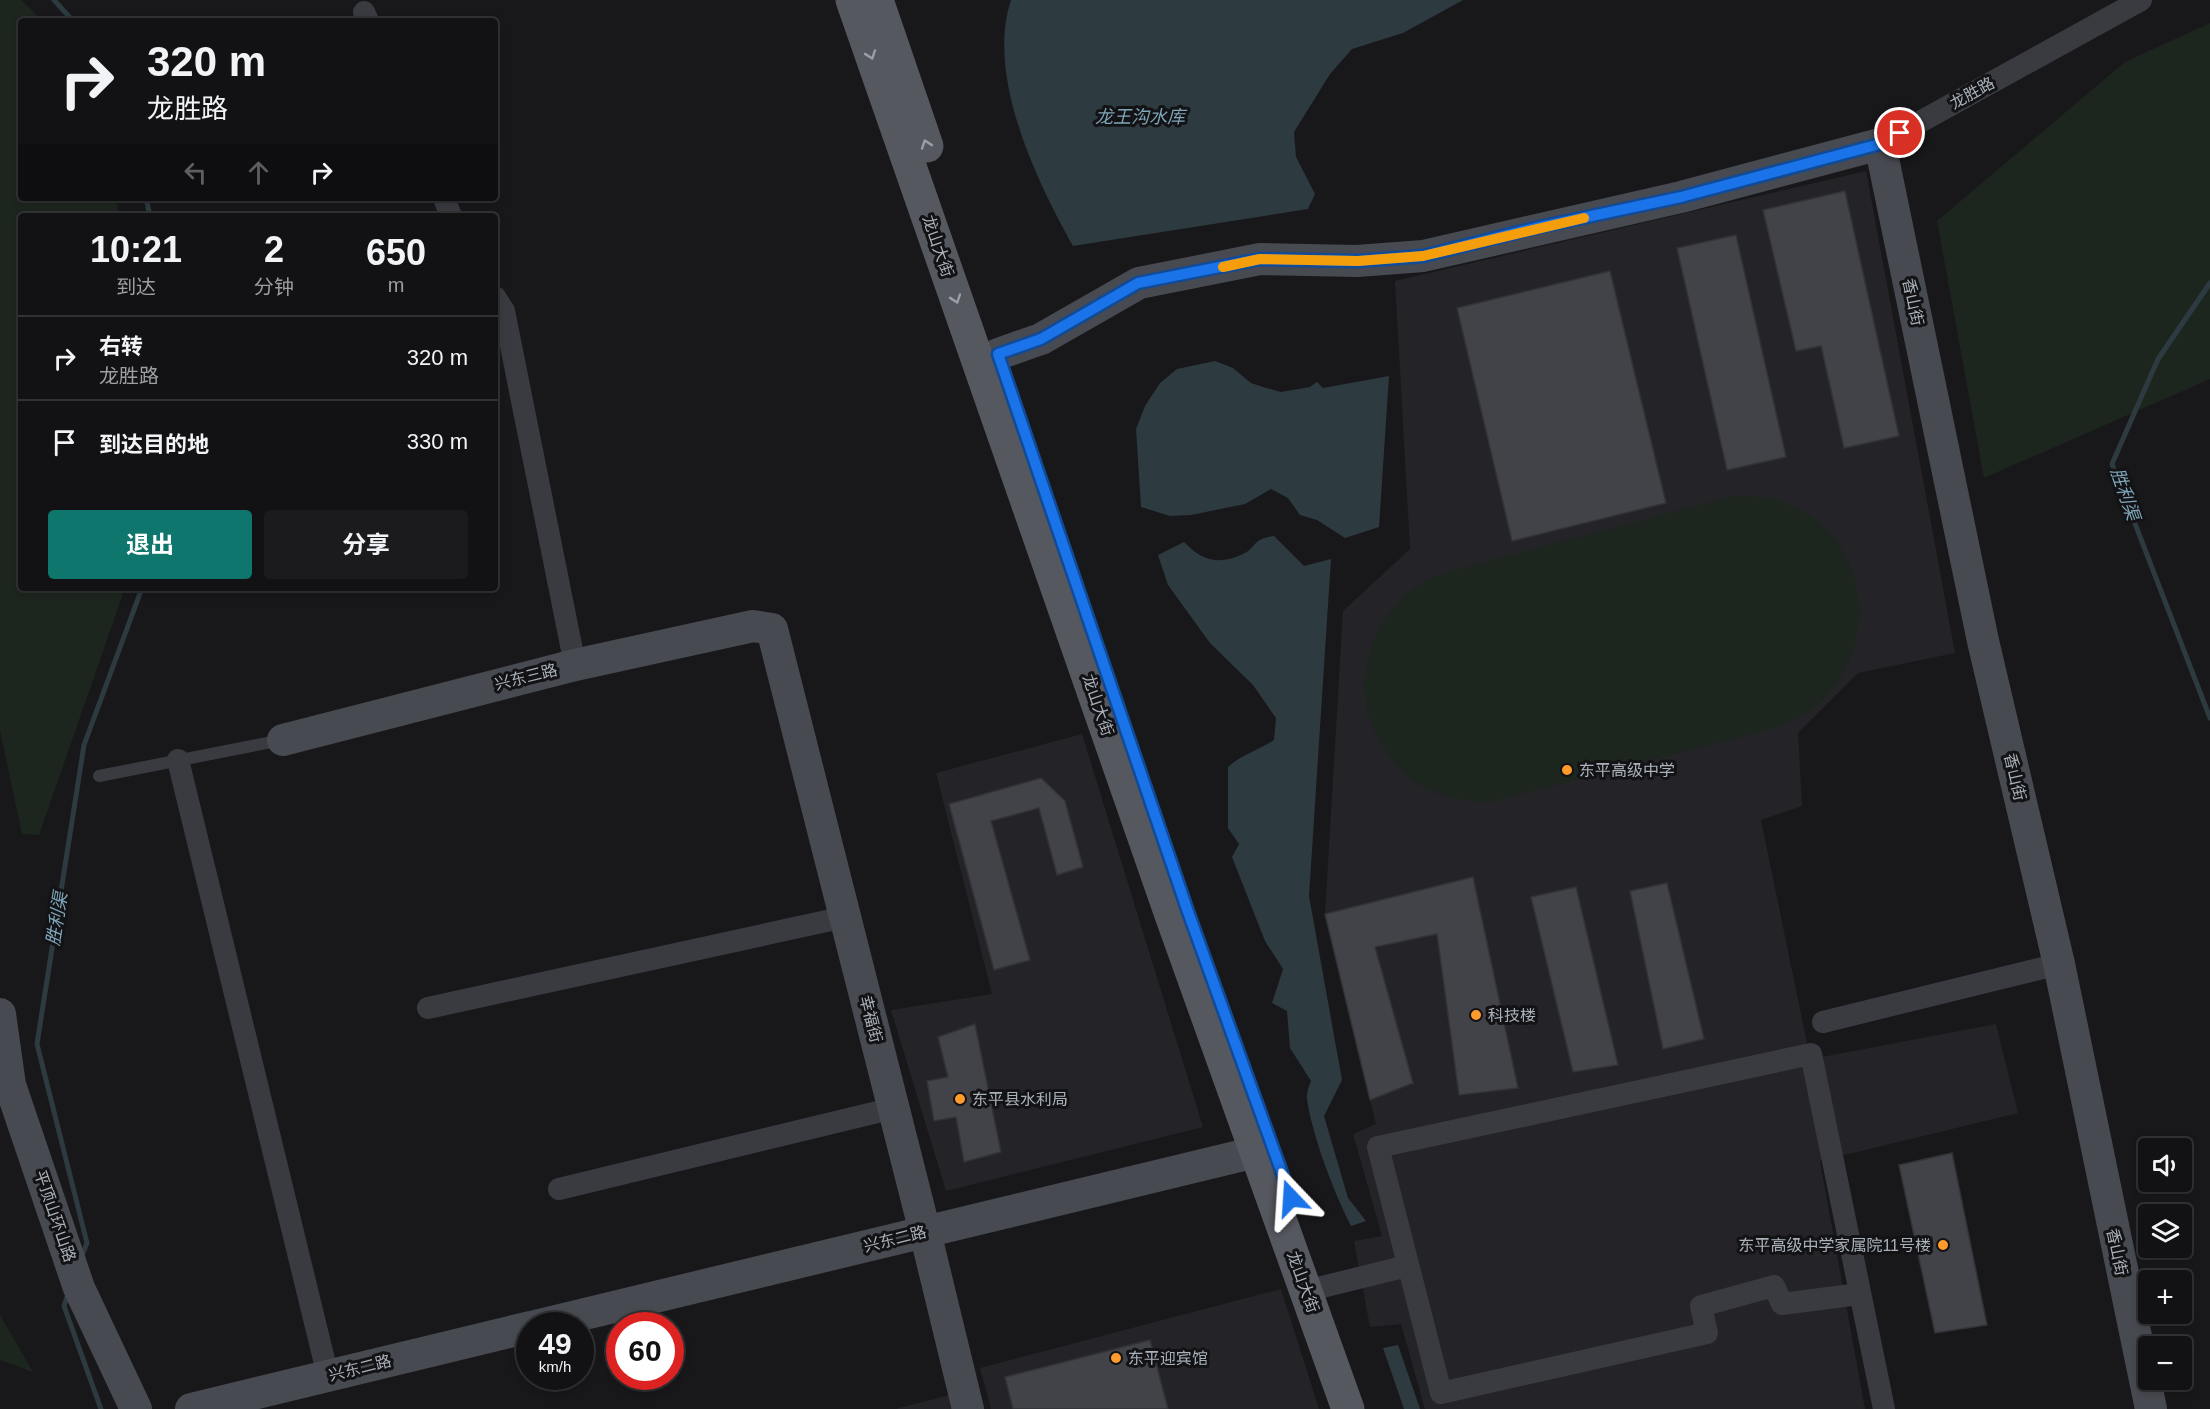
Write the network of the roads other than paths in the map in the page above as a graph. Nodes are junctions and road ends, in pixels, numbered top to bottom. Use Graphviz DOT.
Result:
graph roads {
  1 [pos="852,0"];
  2 [pos="877,0"];
  3 [pos="2141,0"];
  4 [pos="1880,144"];
  5 [pos="498,301"];
  6 [pos="998,354"];
  7 [pos="772,629"];
  8 [pos="575,665"];
  9 [pos="283,740"];
  10 [pos="178,760"];
  11 [pos="99,776"];
  12 [pos="845,917"];
  13 [pos="2059,964"];
  14 [pos="428,1008"];
  15 [pos="0,1014"];
  16 [pos="1823,1022"];
  17 [pos="894,1107"];
  18 [pos="1256,1152"];
  19 [pos="559,1189"];
  20 [pos="926,1232"];
  21 [pos="1407,1266"];
  22 [pos="1323,1287"];
  23 [pos="1859,1294"];
  24 [pos="593,1312"];
  25 [pos="516,1330"];
  26 [pos="328,1376"];
  27 [pos="136,1409"];
  28 [pos="191,1409"];
  29 [pos="968,1409"];
  30 [pos="1348,1409"];
  31 [pos="1366,1409"];
  32 [pos="1884,1409"];
  33 [pos="2151,1409"];
  1 -- 18 [label="main road, 龙山大街, one-way"];
  6 -- 2 [label="main road, 龙山大街, one-way"];
  3 -- 4 [label="street, 龙胜路"];
  4 -- 6 [label="street, 龙胜路"];
  4 -- 13 [label="street, 香山街"];
  5 -- 8 [label="street"];
  6 -- 22 [label="main road, 龙山大街"];
  7 -- 8 [label="street, 兴东三路"];
  7 -- 12 [label="street, 幸福街"];
  8 -- 9 [label="street, 兴东三路"];
  9 -- 10 [label="lane"];
  10 -- 11 [label="lane"];
  10 -- 26 [label="street"];
  12 -- 14 [label="street"];
  12 -- 17 [label="street, 幸福街"];
  13 -- 16 [label="street"];
  13 -- 33 [label="street, 香山街"];
  15 -- 27 [label="street, 平顶山环山路"];
  17 -- 19 [label="street"];
  17 -- 20 [label="street, 幸福街"];
  18 -- 20 [label="street, 兴东二路"];
  18 -- 30 [label="main road, 龙山大街"];
  20 -- 24 [label="street, 兴东二路"];
  20 -- 29 [label="street, 幸福街"];
  21 -- 22 [label="street"];
  21 -- 23 [label="street"];
  21 -- 23 [label="street"];
  22 -- 31 [label="main road, 龙山大街"];
  23 -- 32 [label="street"];
  25 -- 26 [label="street, 兴东二路"];
  26 -- 28 [label="street, 兴东二路"];
}
